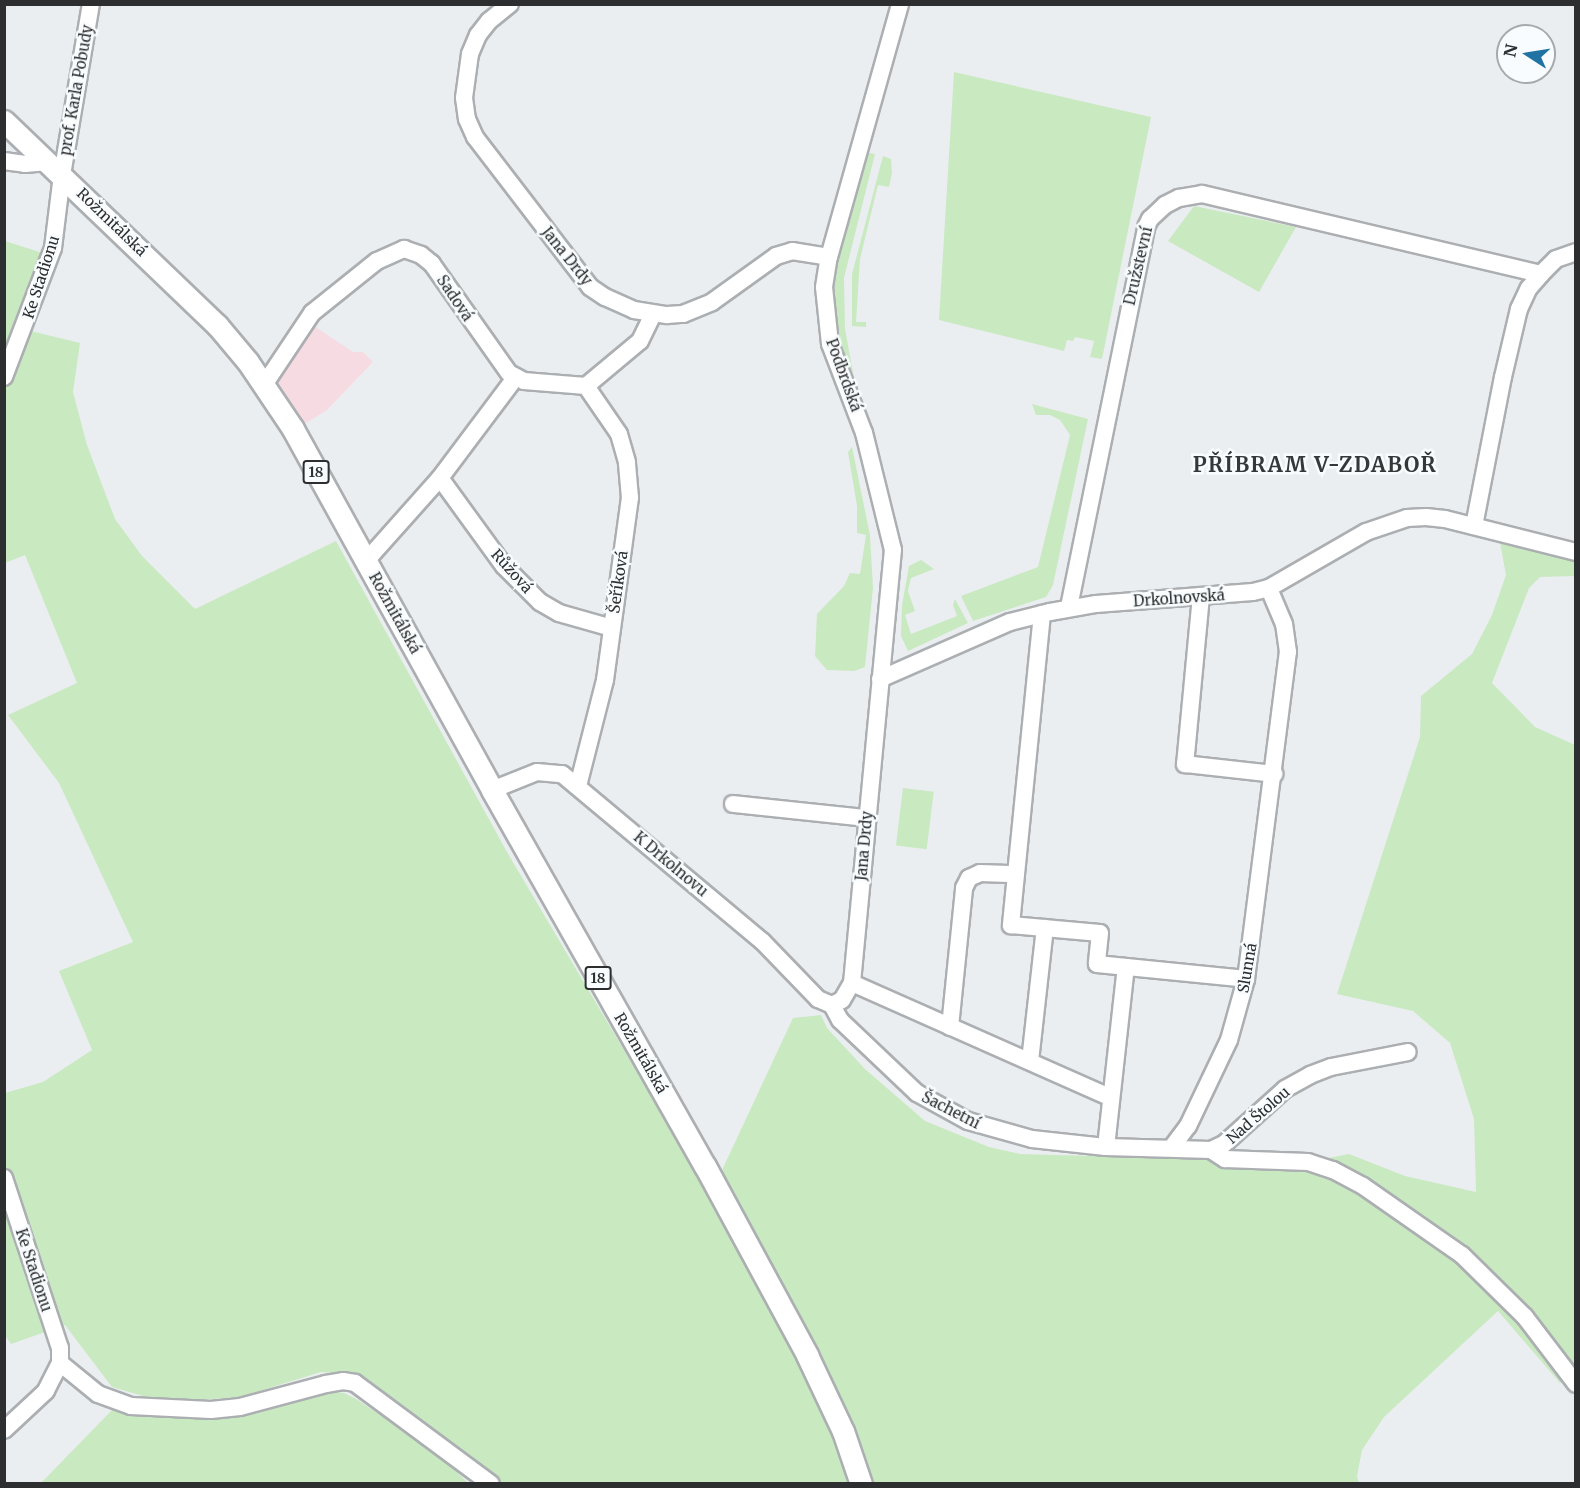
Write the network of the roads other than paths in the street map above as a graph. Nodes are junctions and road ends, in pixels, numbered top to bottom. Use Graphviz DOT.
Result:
graph roads {
  1 [pos="91,4"];
  2 [pos="510,4"];
  3 [pos="900,4"];
  4 [pos="4,121"];
  5 [pos="4,161"];
  6 [pos="55,168"];
  7 [pos="1575,252"];
  8 [pos="829,257"];
  9 [pos="1541,274"];
  10 [pos="653,314"];
  11 [pos="4,377"];
  12 [pos="515,378"];
  13 [pos="264,385"];
  14 [pos="586,386"];
  15 [pos="440,478"];
  16 [pos="1474,526"];
  17 [pos="1575,552"];
  18 [pos="366,561"];
  19 [pos="1269,588"];
  20 [pos="1201,596"];
  21 [pos="1069,607"];
  22 [pos="1042,614"];
  23 [pos="612,628"];
  24 [pos="880,679"];
  25 [pos="1274,774"];
  26 [pos="578,786"];
  27 [pos="492,790"];
  28 [pos="733,804"];
  29 [pos="866,818"];
  30 [pos="1016,874"];
  31 [pos="1045,928"];
  32 [pos="1126,967"];
  33 [pos="1246,978"];
  34 [pos="852,983"];
  35 [pos="832,1005"];
  36 [pos="950,1027"];
  37 [pos="1408,1052"];
  38 [pos="1030,1061"];
  39 [pos="1111,1098"];
  40 [pos="1106,1147"];
  41 [pos="1172,1147"];
  42 [pos="1211,1150"];
  43 [pos="4,1178"];
  44 [pos="60,1363"];
  45 [pos="1575,1384"];
  46 [pos="4,1430"];
  47 [pos="491,1484"];
  48 [pos="861,1484"];
  1 -- 6 [label="street, prof. Karla Pobudy"];
  2 -- 10 [label="street, Jana Drdy"];
  3 -- 8 [label="street, Podbrdská"];
  4 -- 6 [label="main road, Rožmitálská / 18"];
  5 -- 6 [label="street"];
  6 -- 11 [label="street, Ke Stadionu"];
  6 -- 13 [label="main road, Rožmitálská / 18"];
  7 -- 9 [label="street"];
  8 -- 10 [label="street, Jana Drdy"];
  8 -- 24 [label="street, Podbrdská"];
  9 -- 16 [label="street"];
  9 -- 21 [label="street, Družstevní"];
  10 -- 14 [label="street"];
  12 -- 13 [label="street, Sadová"];
  12 -- 14 [label="street"];
  12 -- 15 [label="street"];
  13 -- 18 [label="main road, Rožmitálská / 18"];
  14 -- 23 [label="street, Šeříková"];
  15 -- 18 [label="street"];
  15 -- 23 [label="street, Růžová"];
  16 -- 17 [label="street, Drkolnovská"];
  16 -- 19 [label="street, Drkolnovská"];
  18 -- 27 [label="main road, Rožmitálská / 18"];
  19 -- 20 [label="street, Drkolnovská"];
  19 -- 25 [label="street, Slunná"];
  20 -- 21 [label="street, Drkolnovská"];
  20 -- 25 [label="street"];
  21 -- 22 [label="street, Drkolnovská"];
  22 -- 24 [label="street, Drkolnovská"];
  22 -- 30 [label="street"];
  23 -- 26 [label="street, Šeříková"];
  24 -- 29 [label="street, Jana Drdy"];
  25 -- 33 [label="street, Slunná"];
  26 -- 27 [label="street, K Drkolnovu"];
  26 -- 35 [label="street, K Drkolnovu"];
  27 -- 48 [label="main road, Rožmitálská / 18"];
  28 -- 29 [label="street"];
  29 -- 34 [label="street, Jana Drdy"];
  30 -- 31 [label="street"];
  30 -- 36 [label="street"];
  31 -- 32 [label="street"];
  31 -- 38 [label="street"];
  32 -- 33 [label="street"];
  32 -- 39 [label="street"];
  33 -- 41 [label="street, Slunná"];
  34 -- 35 [label="street"];
  34 -- 36 [label="street"];
  35 -- 40 [label="street, Šachetní"];
  36 -- 38 [label="street"];
  37 -- 42 [label="street, Nad Štolou"];
  38 -- 39 [label="street"];
  39 -- 40 [label="street"];
  40 -- 41 [label="street, Šachetní"];
  41 -- 42 [label="street, Šachetní"];
  42 -- 45 [label="street"];
  43 -- 44 [label="street, Ke Stadionu"];
  44 -- 46 [label="street"];
  44 -- 47 [label="street"];
}
